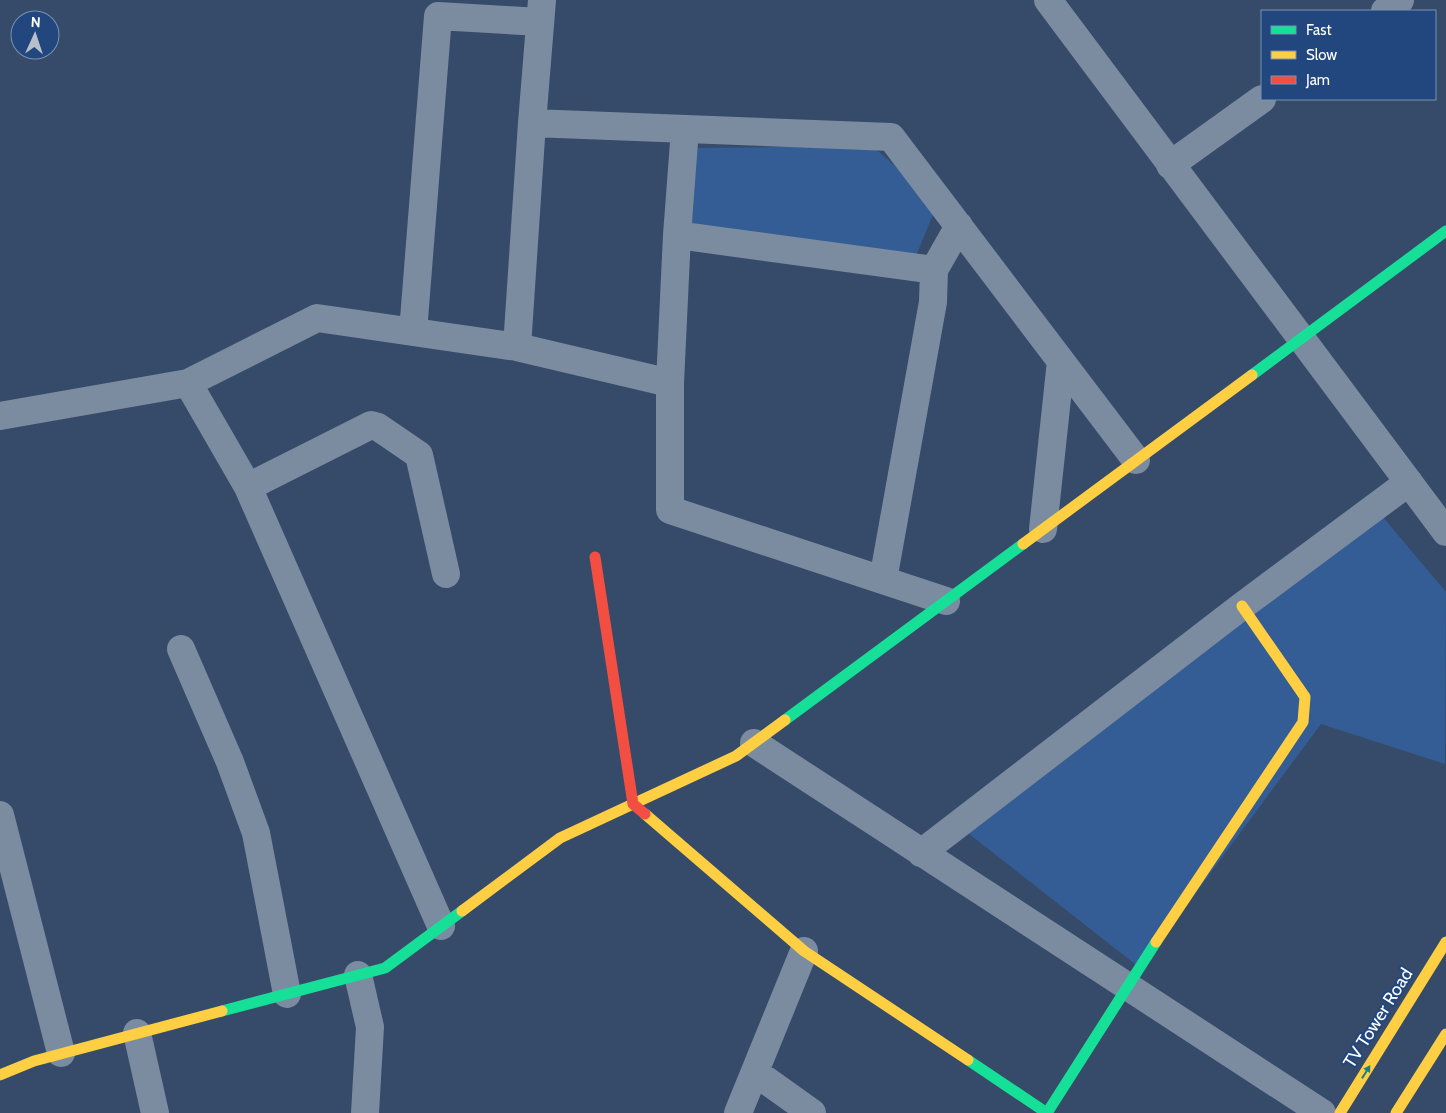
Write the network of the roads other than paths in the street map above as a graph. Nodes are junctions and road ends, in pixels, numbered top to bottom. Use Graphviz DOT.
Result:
graph roads {
  1 [pos="1048,0"];
  2 [pos="1400,0"];
  3 [pos="1386,10"];
  4 [pos="541,11"];
  5 [pos="1261,100"];
  6 [pos="532,123"];
  7 [pos="685,129"];
  8 [pos="1170,165"];
  9 [pos="959,226"];
  10 [pos="1446,231"];
  11 [pos="677,235"];
  12 [pos="934,270"];
  13 [pos="413,332"];
  14 [pos="1301,338"];
  15 [pos="517,347"];
  16 [pos="1061,361"];
  17 [pos="188,383"];
  18 [pos="670,383"];
  19 [pos="0,416"];
  20 [pos="1136,460"];
  21 [pos="1409,482"];
  22 [pos="248,487"];
  23 [pos="1043,529"];
  24 [pos="1446,532"];
  25 [pos="595,557"];
  26 [pos="446,574"];
  27 [pos="883,580"];
  28 [pos="946,601"];
  29 [pos="1242,606"];
  30 [pos="181,648"];
  31 [pos="754,743"];
  32 [pos="633,804"];
  33 [pos="0,815"];
  34 [pos="921,853"];
  35 [pos="441,926"];
  36 [pos="1446,942"];
  37 [pos="804,952"];
  38 [pos="358,975"];
  39 [pos="1127,985"];
  40 [pos="288,994"];
  41 [pos="137,1034"];
  42 [pos="1446,1034"];
  43 [pos="61,1053"];
  44 [pos="756,1073"];
  45 [pos="0,1075"];
  46 [pos="155,1113"];
  47 [pos="365,1113"];
  48 [pos="738,1113"];
  49 [pos="812,1113"];
  50 [pos="1322,1113"];
  51 [pos="1340,1113"];
  52 [pos="1396,1113"];
  1 -- 8 [label="street"];
  2 -- 3 [label="street"];
  4 -- 6 [label="street"];
  4 -- 13 [label="street"];
  5 -- 8 [label="street"];
  6 -- 7 [label="street"];
  6 -- 15 [label="street"];
  7 -- 9 [label="street"];
  7 -- 11 [label="street"];
  8 -- 14 [label="street"];
  9 -- 12 [label="street"];
  9 -- 16 [label="street"];
  10 -- 14 [label="street"];
  11 -- 12 [label="street"];
  11 -- 18 [label="street"];
  12 -- 27 [label="street"];
  13 -- 15 [label="street"];
  13 -- 17 [label="street"];
  14 -- 20 [label="street"];
  14 -- 21 [label="street"];
  15 -- 18 [label="street"];
  16 -- 20 [label="street"];
  16 -- 23 [label="street"];
  17 -- 19 [label="street"];
  17 -- 22 [label="street"];
  18 -- 27 [label="street"];
  20 -- 23 [label="street"];
  21 -- 24 [label="street"];
  21 -- 29 [label="street"];
  22 -- 26 [label="street"];
  22 -- 35 [label="street"];
  23 -- 28 [label="street"];
  25 -- 32 [label="street"];
  27 -- 28 [label="street"];
  28 -- 31 [label="street"];
  29 -- 34 [label="street"];
  29 -- 39 [label="street"];
  30 -- 40 [label="street"];
  31 -- 32 [label="street"];
  31 -- 34 [label="street"];
  32 -- 35 [label="street"];
  32 -- 37 [label="street"];
  33 -- 43 [label="street"];
  34 -- 39 [label="street"];
  35 -- 38 [label="street"];
  51 -- 36 [label="street, TV Tower Road, one-way"];
  37 -- 39 [label="street"];
  37 -- 44 [label="street"];
  38 -- 40 [label="street"];
  38 -- 47 [label="street"];
  39 -- 50 [label="street"];
  40 -- 41 [label="street"];
  41 -- 43 [label="street"];
  41 -- 46 [label="street"];
  42 -- 52 [label="street"];
  43 -- 45 [label="street"];
  44 -- 48 [label="street"];
  44 -- 49 [label="street"];
}
